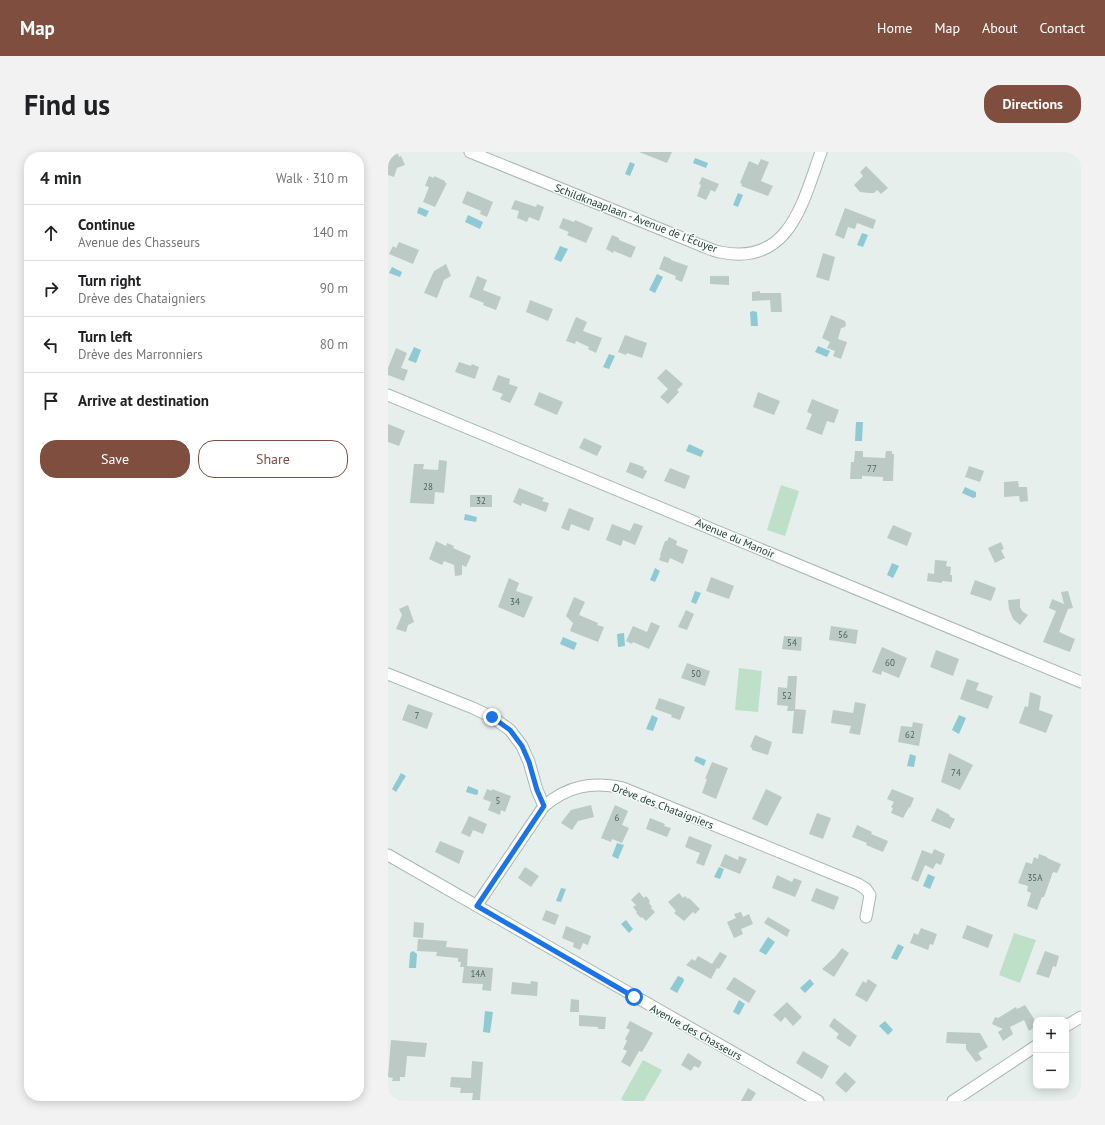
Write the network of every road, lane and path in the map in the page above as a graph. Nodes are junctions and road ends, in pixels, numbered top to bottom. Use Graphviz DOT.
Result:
graph roads {
  1 [pos="470,152"];
  2 [pos="821,152"];
  3 [pos="388,395"];
  4 [pos="388,674"];
  5 [pos="1081,682"];
  6 [pos="544,806"];
  7 [pos="388,855"];
  8 [pos="477,906"];
  9 [pos="866,917"];
  10 [pos="1081,1017"];
  11 [pos="1069,1024"];
  12 [pos="1033,1048"];
  13 [pos="818,1101"];
  14 [pos="953,1101"];
  1 -- 2 [label="street, Schildknaaplaan - Avenue de l'Écuyer"];
  3 -- 5 [label="street, Avenue du Manoir"];
  4 -- 6 [label="street"];
  6 -- 8 [label="street, Drève des Chataigniers"];
  6 -- 9 [label="street, Drève des Chataigniers"];
  7 -- 8 [label="street, Avenue des Chasseurs"];
  8 -- 13 [label="street, Avenue des Chasseurs"];
  10 -- 11 [label="street"];
  12 -- 14 [label="street"];
}
